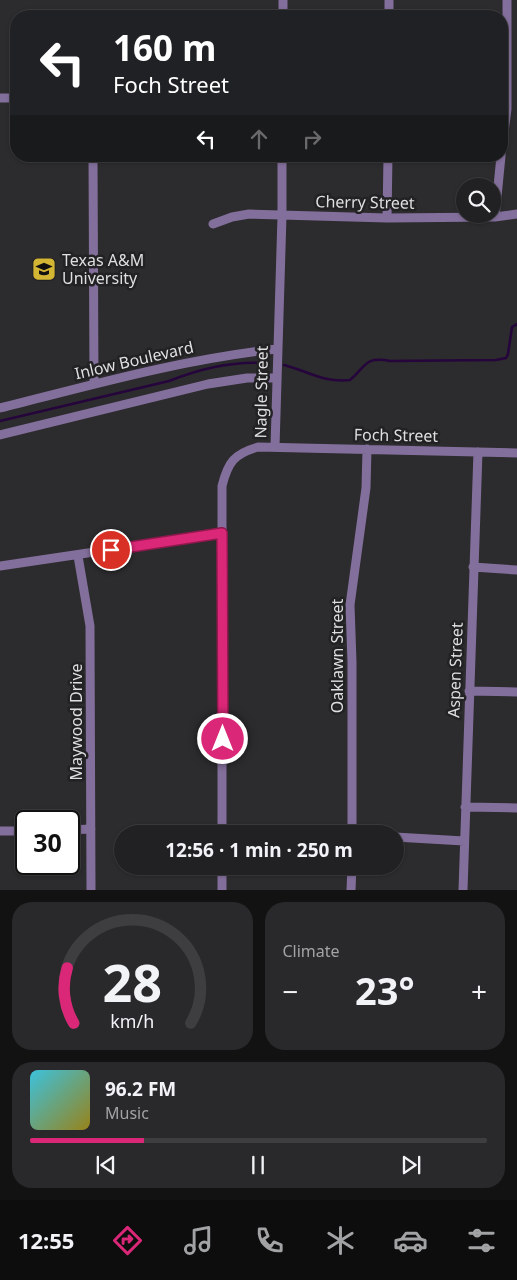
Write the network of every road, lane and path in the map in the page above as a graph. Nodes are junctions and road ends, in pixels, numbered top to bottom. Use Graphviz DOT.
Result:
graph roads {
  1 [pos="93,162"];
  2 [pos="282,162"];
  3 [pos="388,162"];
  4 [pos="501,162"];
  5 [pos="499,178"];
  6 [pos="517,214"];
  7 [pos="282,216"];
  8 [pos="501,216"];
  9 [pos="456,217"];
  10 [pos="387,218"];
  11 [pos="214,224"];
  12 [pos="277,349"];
  13 [pos="276,378"];
  14 [pos="94,384"];
  15 [pos="0,408"];
  16 [pos="0,435"];
  17 [pos="275,447"];
  18 [pos="367,449"];
  19 [pos="478,452"];
  20 [pos="517,452"];
  21 [pos="222,533"];
  22 [pos="78,556"];
  23 [pos="0,566"];
  24 [pos="473,567"];
  25 [pos="517,570"];
  26 [pos="469,691"];
  27 [pos="517,692"];
  28 [pos="465,807"];
  29 [pos="517,808"];
  30 [pos="222,825"];
  31 [pos="352,825"];
  32 [pos="80,830"];
  33 [pos="91,830"];
  34 [pos="0,831"];
  35 [pos="15,831"];
  36 [pos="404,838"];
  37 [pos="464,841"];
  38 [pos="222,875"];
  39 [pos="352,875"];
  40 [pos="90,890"];
  41 [pos="222,890"];
  42 [pos="352,890"];
  43 [pos="462,890"];
  1 -- 14 [label="street"];
  2 -- 7 [label="street, Nagle Street"];
  3 -- 10 [label="street"];
  4 -- 5 [label="street"];
  6 -- 8 [label="street, Cherry Street"];
  7 -- 10 [label="street, Cherry Street"];
  7 -- 11 [label="street, Cherry Street"];
  7 -- 12 [label="street, Nagle Street"];
  9 -- 10 [label="street, Cherry Street"];
  12 -- 13 [label="street, Nagle Street"];
  12 -- 14 [label="street, Inlow Boulevard"];
  13 -- 16 [label="street"];
  13 -- 17 [label="street, Nagle Street"];
  14 -- 15 [label="street, Inlow Boulevard"];
  17 -- 18 [label="street, Foch Street"];
  17 -- 21 [label="street, Nagle Street"];
  18 -- 19 [label="street, Foch Street"];
  18 -- 31 [label="street, Oaklawn Street"];
  19 -- 20 [label="street, Foch Street"];
  19 -- 24 [label="street, Aspen Street"];
  21 -- 22 [label="street"];
  21 -- 30 [label="street, Nagle Street"];
  22 -- 23 [label="street"];
  22 -- 33 [label="street, Maywood Drive"];
  24 -- 25 [label="street"];
  24 -- 26 [label="street, Aspen Street"];
  26 -- 27 [label="street"];
  26 -- 28 [label="street, Aspen Street"];
  28 -- 29 [label="street"];
  28 -- 37 [label="street, Aspen Street"];
  32 -- 33 [label="street"];
  33 -- 40 [label="street, Maywood Drive"];
  34 -- 35 [label="street"];
  36 -- 37 [label="street"];
  37 -- 43 [label="street, Aspen Street"];
  38 -- 41 [label="street"];
  39 -- 42 [label="street"];
}
